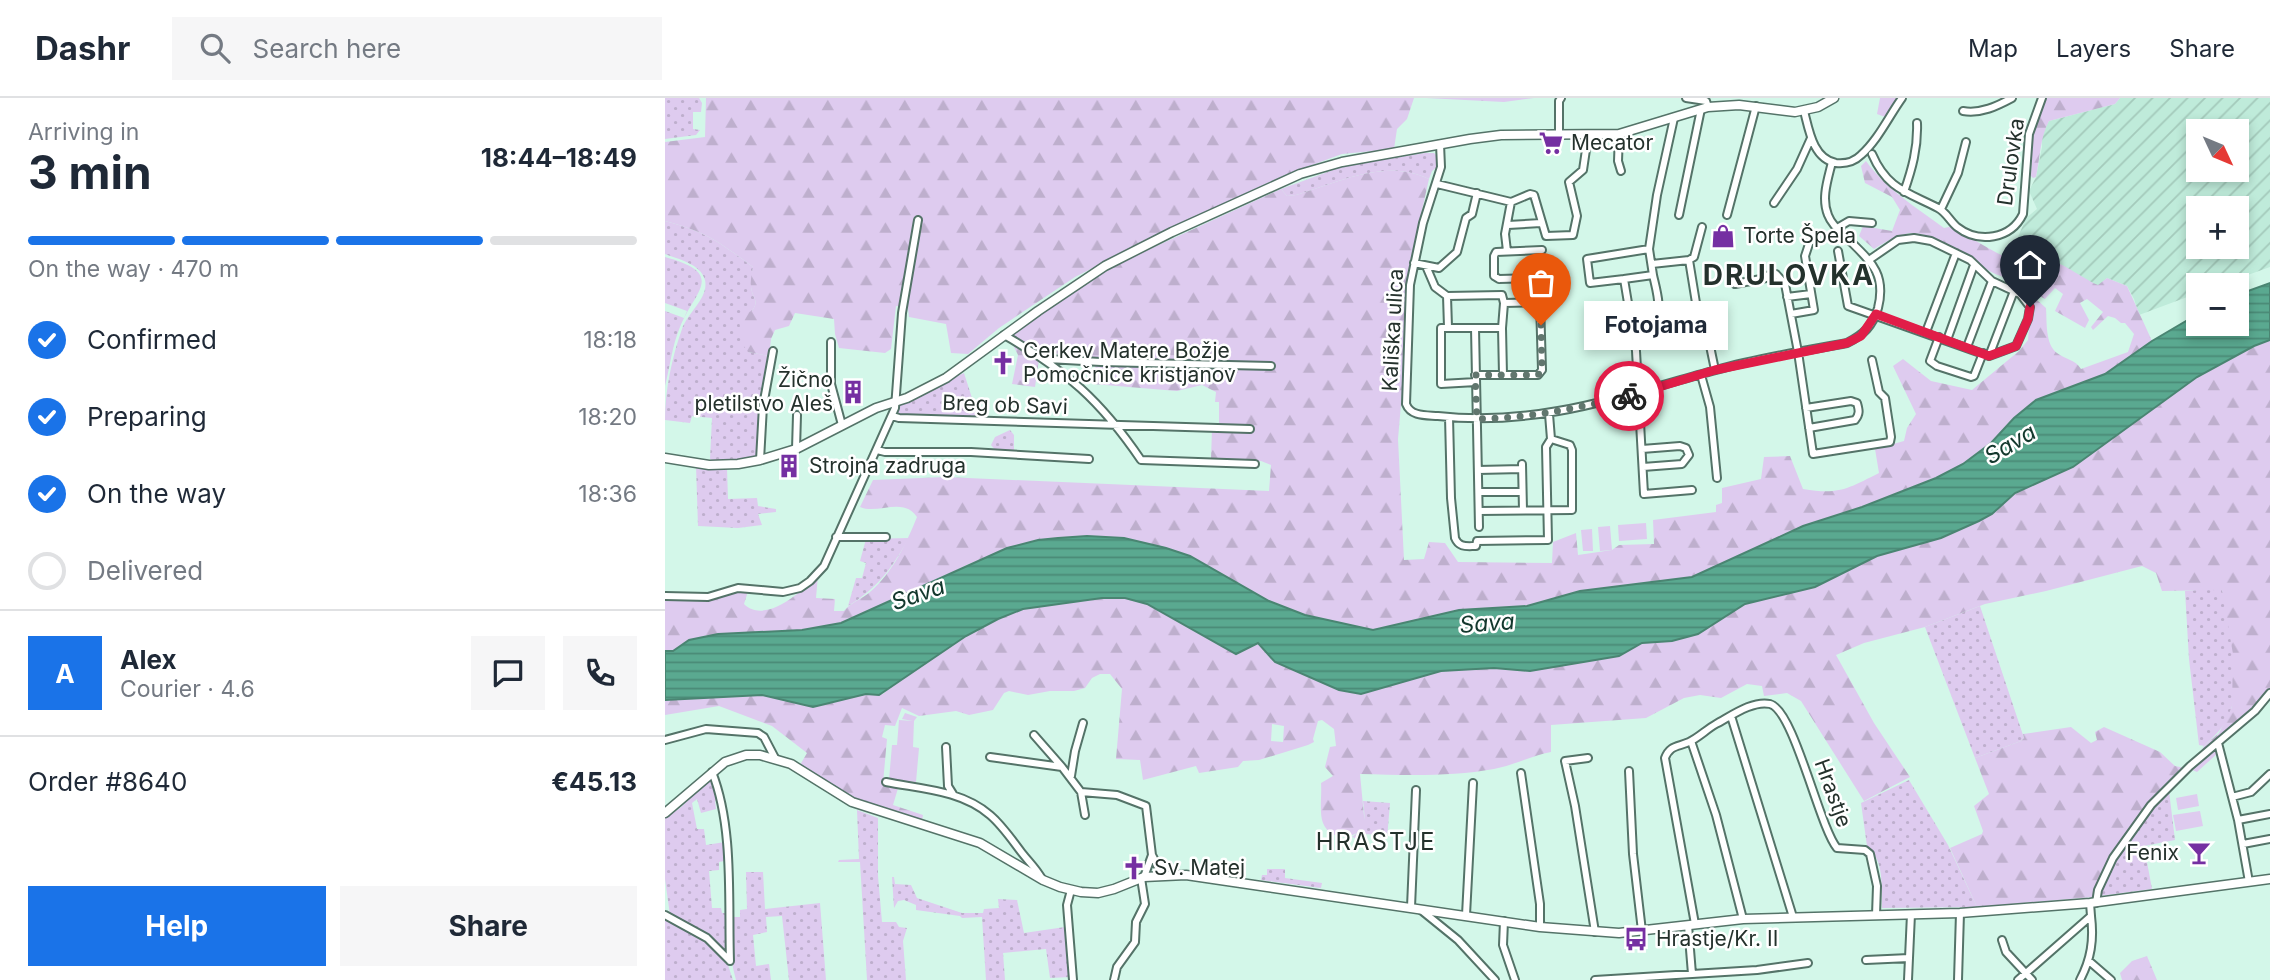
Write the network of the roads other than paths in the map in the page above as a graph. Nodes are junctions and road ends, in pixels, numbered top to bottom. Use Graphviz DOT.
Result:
graph roads {
  1 [pos="1561,98"];
  2 [pos="1686,98"];
  3 [pos="1835,98"];
  4 [pos="1902,98"];
  5 [pos="2012,98"];
  6 [pos="2042,98"];
  7 [pos="1756,106"];
  8 [pos="1705,108"];
  9 [pos="1804,111"];
  10 [pos="1963,111"];
  11 [pos="1674,118"];
  12 [pos="1917,123"];
  13 [pos="1619,134"];
  14 [pos="1559,136"];
  15 [pos="1588,136"];
  16 [pos="1811,138"];
  17 [pos="1966,142"];
  18 [pos="1440,144"];
  19 [pos="1872,154"];
  20 [pos="1832,162"];
  21 [pos="1621,171"];
  22 [pos="1437,184"];
  23 [pos="1476,192"];
  24 [pos="1904,192"];
  25 [pos="1511,202"];
  26 [pos="1774,203"];
  27 [pos="1941,209"];
  28 [pos="1679,215"];
  29 [pos="1727,215"];
  30 [pos="918,219"];
  31 [pos="1541,223"];
  32 [pos="1872,223"];
  33 [pos="1508,225"];
  34 [pos="1702,227"];
  35 [pos="1837,229"];
  36 [pos="1809,244"];
  37 [pos="1649,249"];
  38 [pos="1507,250"];
  39 [pos="1542,250"];
  40 [pos="1838,251"];
  41 [pos="1956,253"];
  42 [pos="1689,260"];
  43 [pos="1869,260"];
  44 [pos="1414,263"];
  45 [pos="1652,264"];
  46 [pos="1426,265"];
  47 [pos="1974,265"];
  48 [pos="1557,268"];
  49 [pos="1653,275"];
  50 [pos="1540,278"];
  51 [pos="1499,279"];
  52 [pos="1624,279"];
  53 [pos="1992,281"];
  54 [pos="1735,284"];
  55 [pos="2014,291"];
  56 [pos="1811,294"];
  57 [pos="1502,295"];
  58 [pos="1447,296"];
  59 [pos="1787,297"];
  60 [pos="1540,302"];
  61 [pos="1504,303"];
  62 [pos="1791,314"];
  63 [pos="1876,314"];
  64 [pos="1631,324"];
  65 [pos="1448,327"];
  66 [pos="1475,328"];
  67 [pos="1502,328"];
  68 [pos="1926,332"];
  69 [pos="1004,335"];
  70 [pos="1939,337"];
  71 [pos="1947,340"];
  72 [pos="831,342"];
  73 [pos="1967,347"];
  74 [pos="773,351"];
  75 [pos="1798,352"];
  76 [pos="1986,354"];
  77 [pos="1046,359"];
  78 [pos="1873,360"];
  79 [pos="1271,366"];
  80 [pos="1715,370"];
  81 [pos="1503,374"];
  82 [pos="1701,375"];
  83 [pos="1476,379"];
  84 [pos="1638,393"];
  85 [pos="896,401"];
  86 [pos="1806,408"];
  87 [pos="1549,414"];
  88 [pos="797,415"];
  89 [pos="892,416"];
  90 [pos="1449,418"];
  91 [pos="1477,419"];
  92 [pos="842,425"];
  93 [pos="1118,425"];
  94 [pos="1809,428"];
  95 [pos="1250,429"];
  96 [pos="1551,439"];
  97 [pos="796,449"];
  98 [pos="1642,449"];
  99 [pos="877,450"];
  100 [pos="665,458"];
  101 [pos="760,460"];
  102 [pos="1089,460"];
  103 [pos="1255,464"];
  104 [pos="1643,467"];
  105 [pos="1478,470"];
  106 [pos="1717,478"];
  107 [pos="1692,491"];
  108 [pos="1479,492"];
  109 [pos="1522,492"];
  110 [pos="1523,510"];
  111 [pos="1548,510"];
  112 [pos="1479,511"];
  113 [pos="1479,527"];
  114 [pos="837,537"];
  115 [pos="886,537"];
  116 [pos="665,596"];
  117 [pos="2270,693"];
  118 [pos="1731,716"];
  119 [pos="1083,723"];
  120 [pos="1034,735"];
  121 [pos="665,740"];
  122 [pos="1691,741"];
  123 [pos="2218,743"];
  124 [pos="946,747"];
  125 [pos="990,757"];
  126 [pos="775,758"];
  127 [pos="1588,758"];
  128 [pos="1062,767"];
  129 [pos="1629,771"];
  130 [pos="712,772"];
  131 [pos="1521,773"];
  132 [pos="2270,774"];
  133 [pos="1071,776"];
  134 [pos="886,782"];
  135 [pos="1473,783"];
  136 [pos="1416,790"];
  137 [pos="1081,792"];
  138 [pos="953,794"];
  139 [pos="2232,797"];
  140 [pos="665,813"];
  141 [pos="2270,814"];
  142 [pos="1085,815"];
  143 [pos="2238,820"];
  144 [pos="2270,839"];
  145 [pos="2243,844"];
  146 [pos="1152,855"];
  147 [pos="1162,874"];
  148 [pos="1143,877"];
  149 [pos="2270,879"];
  150 [pos="1043,880"];
  151 [pos="2249,882"];
  152 [pos="1071,890"];
  153 [pos="2093,903"];
  154 [pos="1415,908"];
  155 [pos="1960,913"];
  156 [pos="1911,914"];
  157 [pos="665,915"];
  158 [pos="1466,915"];
  159 [pos="1876,915"];
  160 [pos="2091,916"];
  161 [pos="1793,917"];
  162 [pos="1743,919"];
  163 [pos="1504,921"];
  164 [pos="1692,925"];
  165 [pos="1540,927"];
  166 [pos="1642,931"];
  167 [pos="1595,932"];
  168 [pos="2002,940"];
  169 [pos="1909,958"];
  170 [pos="1866,960"];
  171 [pos="2089,961"];
  172 [pos="1808,963"];
  173 [pos="2026,973"];
  174 [pos="1692,974"];
  175 [pos="1516,979"];
  176 [pos="1073,980"];
  177 [pos="1114,980"];
  178 [pos="1495,980"];
  179 [pos="1595,980"];
  180 [pos="1908,980"];
  181 [pos="1958,980"];
  182 [pos="2018,980"];
  183 [pos="2032,980"];
  184 [pos="2080,980"];
  185 [pos="2111,980"];
  1 -- 14 [label="street"];
  2 -- 8 [label="street"];
  3 -- 9 [label="street"];
  4 -- 20 [label="street"];
  5 -- 10 [label="street, Drulovka"];
  6 -- 27 [label="street, Drulovka"];
  7 -- 8 [label="street"];
  7 -- 9 [label="street"];
  7 -- 29 [label="street"];
  8 -- 11 [label="street"];
  8 -- 28 [label="street"];
  9 -- 16 [label="street"];
  11 -- 13 [label="street"];
  11 -- 37 [label="street"];
  12 -- 24 [label="street"];
  13 -- 15 [label="street"];
  13 -- 21 [label="street"];
  14 -- 15 [label="street"];
  14 -- 18 [label="street"];
  15 -- 31 [label="street"];
  16 -- 20 [label="street"];
  16 -- 26 [label="street"];
  17 -- 27 [label="street"];
  18 -- 22 [label="street, Kališka ulica"];
  18 -- 69 [label="street, Breg ob Savi"];
  19 -- 24 [label="street, Drulovka"];
  20 -- 35 [label="street"];
  22 -- 23 [label="street"];
  22 -- 44 [label="street, Kališka ulica"];
  23 -- 25 [label="street"];
  23 -- 46 [label="street"];
  24 -- 27 [label="street, Drulovka"];
  25 -- 31 [label="street"];
  25 -- 33 [label="street"];
  30 -- 85 [label="street"];
  31 -- 33 [label="street"];
  32 -- 35 [label="street"];
  33 -- 38 [label="street"];
  34 -- 42 [label="street"];
  35 -- 43 [label="street"];
  36 -- 56 [label="street"];
  37 -- 45 [label="street"];
  37 -- 52 [label="street"];
  38 -- 39 [label="street"];
  38 -- 51 [label="street"];
  40 -- 63 [label="street"];
  41 -- 43 [label="street"];
  41 -- 47 [label="street"];
  41 -- 68 [label="street"];
  42 -- 45 [label="street"];
  42 -- 80 [label="street"];
  43 -- 63 [label="street"];
  44 -- 46 [label="street"];
  44 -- 90 [label="street, Kališka ulica"];
  45 -- 49 [label="street"];
  46 -- 58 [label="street"];
  47 -- 53 [label="street"];
  47 -- 71 [label="street"];
  48 -- 50 [label="street"];
  49 -- 52 [label="street"];
  49 -- 64 [label="street"];
  50 -- 51 [label="street"];
  50 -- 60 [label="street"];
  51 -- 57 [label="street"];
  52 -- 64 [label="street"];
  53 -- 55 [label="street"];
  53 -- 73 [label="street"];
  54 -- 59 [label="street"];
  55 -- 76 [label="street"];
  55 -- 76 [label="street"];
  56 -- 59 [label="street"];
  56 -- 62 [label="street"];
  57 -- 58 [label="street"];
  57 -- 61 [label="street"];
  58 -- 65 [label="street"];
  59 -- 62 [label="street"];
  60 -- 61 [label="street"];
  60 -- 81 [label="street"];
  61 -- 67 [label="street"];
  62 -- 75 [label="street"];
  63 -- 68 [label="street"];
  63 -- 75 [label="street, Kališka ulica"];
  64 -- 84 [label="street"];
  65 -- 66 [label="street"];
  65 -- 83 [label="street"];
  66 -- 67 [label="street"];
  66 -- 83 [label="street"];
  67 -- 81 [label="street"];
  68 -- 70 [label="street"];
  69 -- 77 [label="street, Breg ob Savi"];
  69 -- 85 [label="street, Breg ob Savi"];
  70 -- 71 [label="street"];
  70 -- 76 [label="street"];
  71 -- 73 [label="street"];
  72 -- 92 [label="street"];
  73 -- 76 [label="street"];
  74 -- 101 [label="street"];
  75 -- 80 [label="street, Kališka ulica"];
  75 -- 86 [label="street"];
  77 -- 79 [label="street, Breg ob Savi"];
  77 -- 93 [label="street, Breg ob Savi"];
  78 -- 94 [label="street"];
  80 -- 82 [label="street, Kališka ulica"];
  81 -- 83 [label="street"];
  82 -- 84 [label="street, Kališka ulica"];
  82 -- 106 [label="street"];
  83 -- 91 [label="street"];
  84 -- 87 [label="street, Kališka ulica"];
  84 -- 98 [label="street"];
  85 -- 89 [label="street"];
  85 -- 92 [label="street, Breg ob Savi"];
  86 -- 94 [label="street"];
  86 -- 94 [label="street"];
  87 -- 91 [label="street, Kališka ulica"];
  87 -- 96 [label="street"];
  88 -- 97 [label="street"];
  89 -- 93 [label="street, Breg ob Savi"];
  89 -- 99 [label="street"];
  90 -- 91 [label="street, Kališka ulica"];
  90 -- 111 [label="street"];
  91 -- 105 [label="street"];
  92 -- 97 [label="street, Breg ob Savi"];
  93 -- 95 [label="street, Breg ob Savi"];
  93 -- 103 [label="street, Breg ob Savi"];
  96 -- 111 [label="street"];
  96 -- 111 [label="street"];
  97 -- 101 [label="street, Breg ob Savi"];
  98 -- 104 [label="street"];
  98 -- 104 [label="street"];
  99 -- 102 [label="street"];
  99 -- 114 [label="street"];
  100 -- 101 [label="street, Breg ob Savi"];
  104 -- 107 [label="street"];
  105 -- 108 [label="street"];
  105 -- 109 [label="street"];
  108 -- 109 [label="street"];
  108 -- 112 [label="street"];
  109 -- 110 [label="street"];
  110 -- 111 [label="street"];
  110 -- 112 [label="street"];
  112 -- 113 [label="street"];
  114 -- 115 [label="street"];
  114 -- 116 [label="street"];
  117 -- 123 [label="street"];
  118 -- 122 [label="street, Hrastje"];
  118 -- 159 [label="street, Hrastje"];
  118 -- 161 [label="street"];
  119 -- 133 [label="street"];
  120 -- 128 [label="street"];
  121 -- 126 [label="street"];
  122 -- 162 [label="street"];
  122 -- 164 [label="street, Hrastje"];
  123 -- 139 [label="street"];
  123 -- 153 [label="street"];
  124 -- 138 [label="street"];
  125 -- 128 [label="street"];
  126 -- 130 [label="street"];
  126 -- 150 [label="street"];
  127 -- 167 [label="street"];
  128 -- 133 [label="street"];
  129 -- 166 [label="street"];
  130 -- 140 [label="street"];
  130 -- 157 [label="street"];
  131 -- 165 [label="street"];
  132 -- 139 [label="street"];
  133 -- 137 [label="street"];
  134 -- 138 [label="street"];
  135 -- 158 [label="street"];
  136 -- 154 [label="street"];
  137 -- 142 [label="street"];
  137 -- 146 [label="street"];
  138 -- 150 [label="street"];
  139 -- 143 [label="street"];
  141 -- 143 [label="street"];
  143 -- 145 [label="street"];
  144 -- 145 [label="street"];
  145 -- 151 [label="street"];
  146 -- 147 [label="street"];
  146 -- 148 [label="street"];
  147 -- 148 [label="street"];
  147 -- 154 [label="street"];
  148 -- 152 [label="street"];
  148 -- 177 [label="street"];
  149 -- 151 [label="street"];
  150 -- 152 [label="street"];
  151 -- 153 [label="street"];
  152 -- 176 [label="street"];
  153 -- 155 [label="street"];
  153 -- 160 [label="street"];
  154 -- 158 [label="street"];
  154 -- 178 [label="street"];
  155 -- 156 [label="street"];
  155 -- 181 [label="street"];
  156 -- 159 [label="street"];
  156 -- 169 [label="street"];
  158 -- 163 [label="street"];
  159 -- 161 [label="street"];
  160 -- 171 [label="street"];
  160 -- 173 [label="street"];
  161 -- 162 [label="street"];
  162 -- 164 [label="street"];
  163 -- 165 [label="street"];
  163 -- 175 [label="street"];
  164 -- 166 [label="street"];
  164 -- 174 [label="street, Hrastje"];
  165 -- 167 [label="street"];
  166 -- 167 [label="street"];
  168 -- 173 [label="street"];
  169 -- 170 [label="street"];
  169 -- 180 [label="street"];
  171 -- 184 [label="street"];
  171 -- 185 [label="street"];
  172 -- 174 [label="street"];
  173 -- 182 [label="street"];
  173 -- 183 [label="street"];
  174 -- 179 [label="street"];
}
